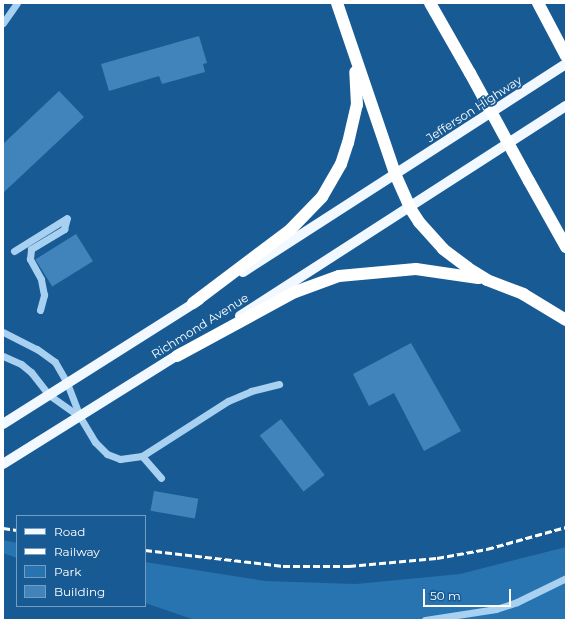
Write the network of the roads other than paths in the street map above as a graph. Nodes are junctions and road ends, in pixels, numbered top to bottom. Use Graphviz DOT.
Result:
graph roads {
  1 [pos="17,3"];
  2 [pos="336,3"];
  3 [pos="430,3"];
  4 [pos="538,3"];
  5 [pos="3,23"];
  6 [pos="351,48"];
  7 [pos="566,56"];
  8 [pos="566,64"];
  9 [pos="566,106"];
  10 [pos="396,176"];
  11 [pos="410,208"];
  12 [pos="566,247"];
  13 [pos="14,251"];
  14 [pos="487,280"];
  15 [pos="193,303"];
  16 [pos="40,310"];
  17 [pos="566,320"];
  18 [pos="3,332"];
  19 [pos="3,356"];
  20 [pos="177,356"];
  21 [pos="67,383"];
  22 [pos="279,384"];
  23 [pos="49,395"];
  24 [pos="80,417"];
  25 [pos="3,424"];
  26 [pos="142,456"];
  27 [pos="3,464"];
  28 [pos="161,478"];
  29 [pos="566,578"];
  30 [pos="425,620"];
  1 -- 5 [label="street"];
  2 -- 6 [label="highway"];
  3 -- 12 [label="highway, bridge"];
  4 -- 7 [label="highway"];
  6 -- 10 [label="highway"];
  6 -- 15 [label="highway"];
  8 -- 10 [label="main road, Jefferson Highway"];
  9 -- 11 [label="main road"];
  10 -- 11 [label="highway"];
  10 -- 15 [label="main road, Richmond Avenue"];
  11 -- 14 [label="highway"];
  11 -- 20 [label="main road, Richmond Avenue"];
  13 -- 16 [label="street"];
  14 -- 17 [label="highway"];
  14 -- 20 [label="highway"];
  15 -- 21 [label="main road, Richmond Avenue"];
  18 -- 21 [label="street"];
  19 -- 23 [label="street"];
  20 -- 24 [label="main road, Richmond Avenue"];
  21 -- 23 [label="main road, Richmond Avenue"];
  21 -- 24 [label="street"];
  22 -- 26 [label="street"];
  23 -- 24 [label="street"];
  23 -- 25 [label="main road, Richmond Avenue"];
  24 -- 26 [label="street"];
  24 -- 27 [label="main road, Richmond Avenue"];
  26 -- 28 [label="street"];
  29 -- 30 [label="street"];
}
